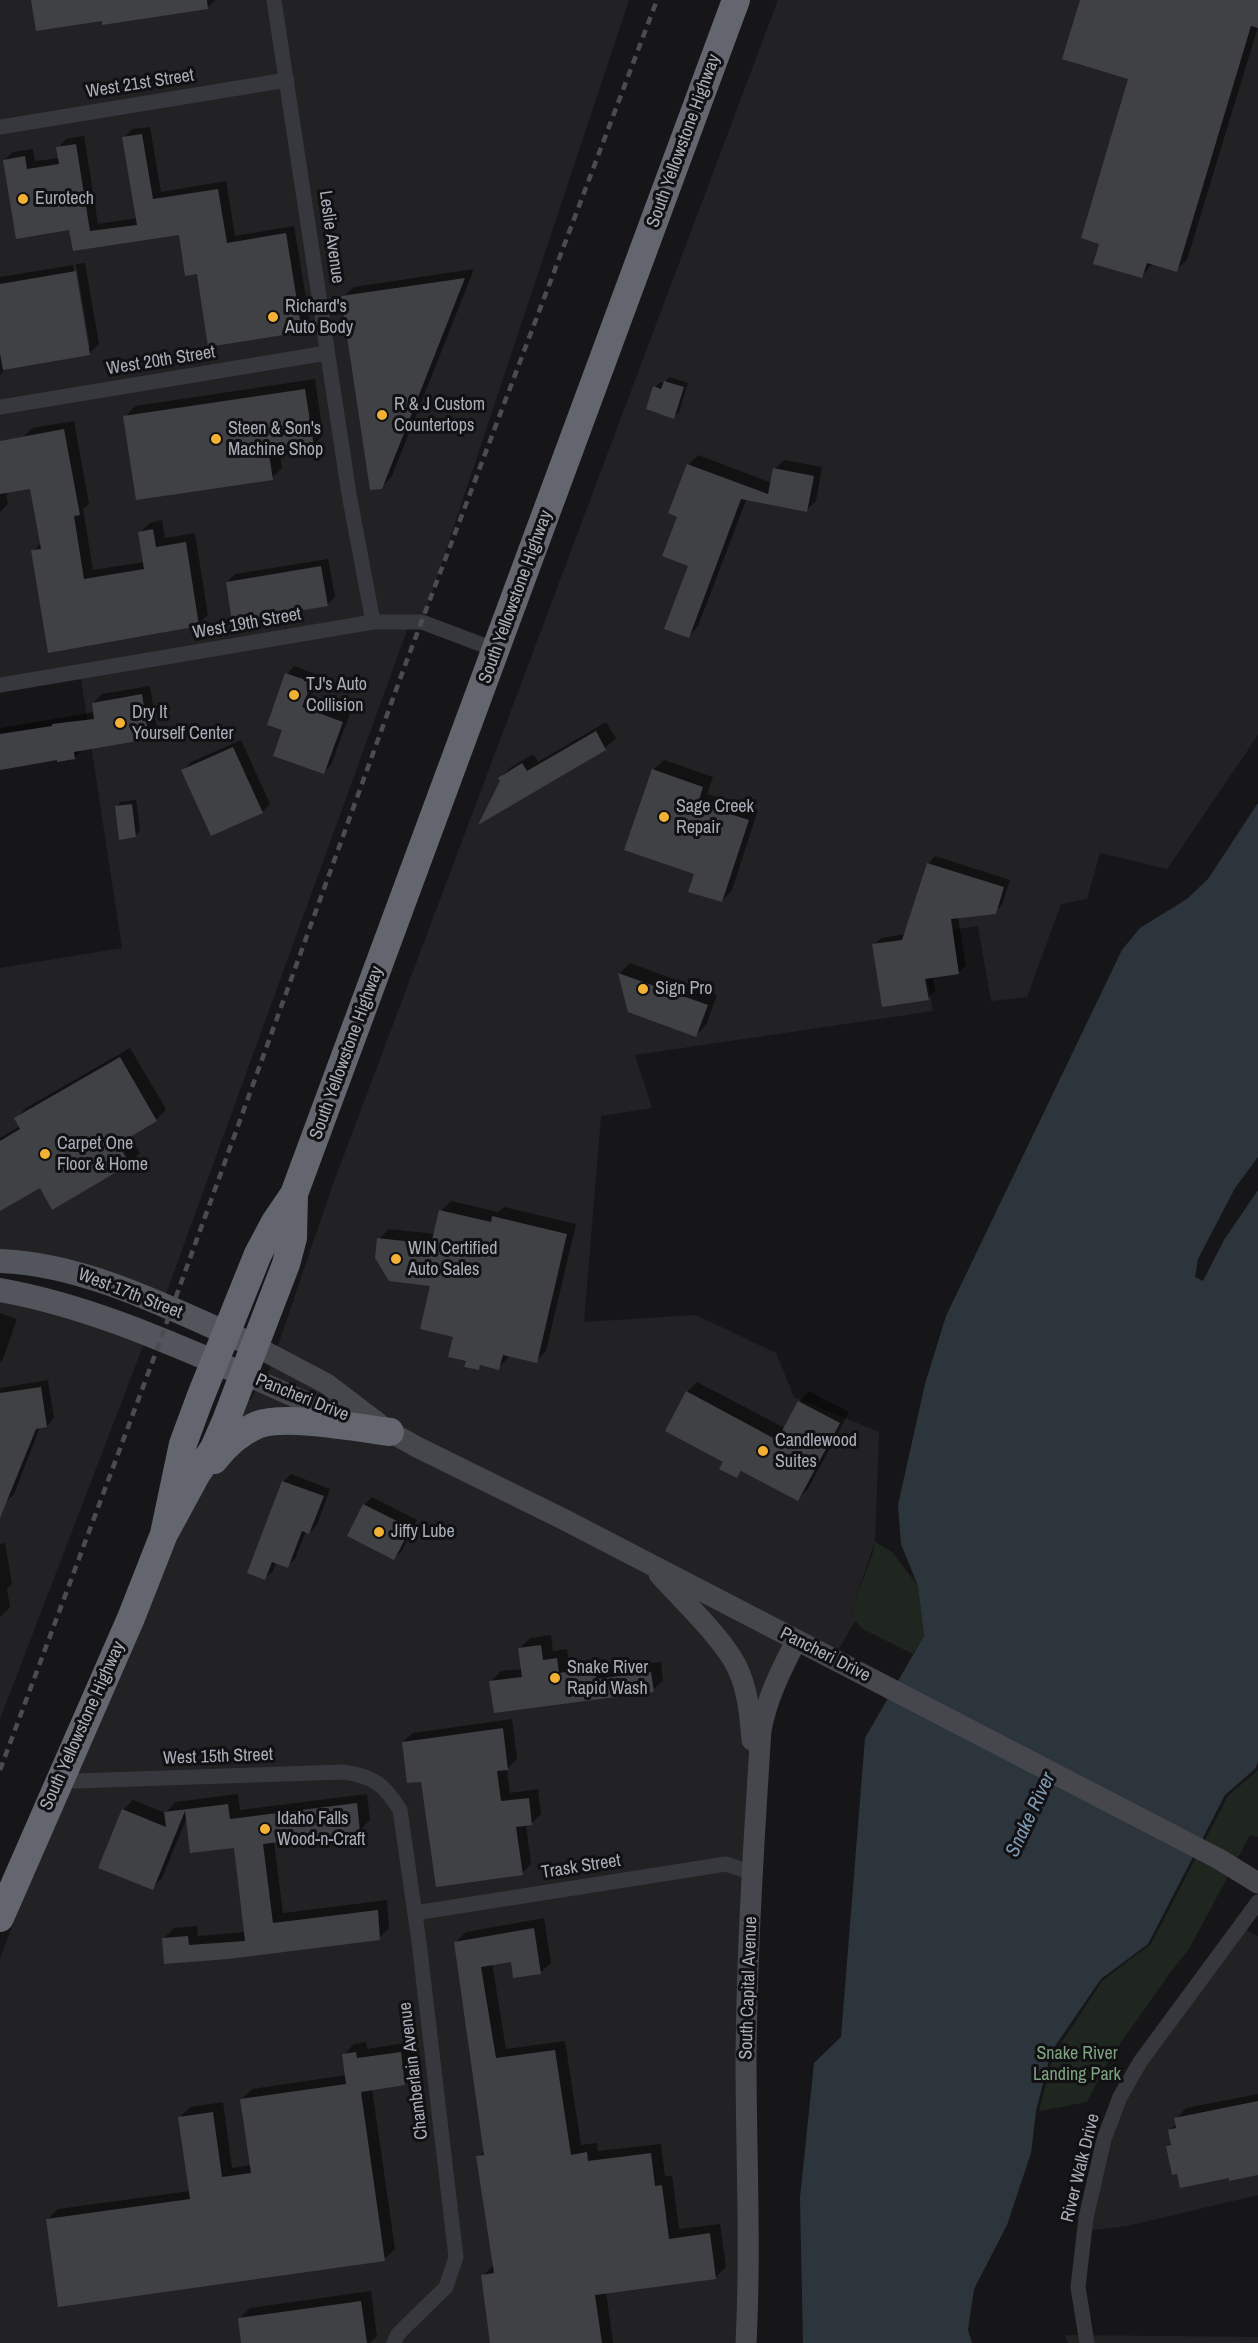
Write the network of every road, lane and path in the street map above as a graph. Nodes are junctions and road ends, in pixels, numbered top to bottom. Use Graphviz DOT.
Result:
graph roads {
  1 [pos="274,0"];
  2 [pos="736,0"];
  3 [pos="287,80"];
  4 [pos="0,127"];
  5 [pos="327,353"];
  6 [pos="0,407"];
  7 [pos="373,622"];
  8 [pos="496,650"];
  9 [pos="0,685"];
  10 [pos="294,1194"];
  11 [pos="7,1264"];
  12 [pos="0,1290"];
  13 [pos="226,1333"];
  14 [pos="255,1346"];
  15 [pos="214,1361"];
  16 [pos="243,1374"];
  17 [pos="390,1432"];
  18 [pos="164,1534"];
  19 [pos="651,1564"];
  20 [pos="796,1641"];
  21 [pos="61,1775"];
  22 [pos="376,1781"];
  23 [pos="754,1836"];
  24 [pos="753,1873"];
  25 [pos="1258,1883"];
  26 [pos="1258,1902"];
  27 [pos="415,1913"];
  28 [pos="0,1918"];
  29 [pos="394,2343"];
  30 [pos="746,2343"];
  31 [pos="1088,2343"];
  1 -- 3 [label="street, Leslie Avenue"];
  2 -- 8 [label="highway, South Yellowstone Highway"];
  3 -- 4 [label="street, West 21st Street"];
  3 -- 5 [label="street, Leslie Avenue"];
  5 -- 6 [label="street, West 20th Street"];
  5 -- 7 [label="street, Leslie Avenue"];
  7 -- 8 [label="street, West 19th Street"];
  7 -- 9 [label="street, West 19th Street"];
  8 -- 10 [label="highway, South Yellowstone Highway"];
  10 -- 13 [label="highway, South Yellowstone Highway"];
  10 -- 14 [label="highway, South Yellowstone Highway"];
  11 -- 13 [label="main road, West 17th Street"];
  12 -- 15 [label="main road, West 17th Street"];
  13 -- 14 [label="main road, West 17th Street"];
  13 -- 15 [label="highway, South Yellowstone Highway"];
  14 -- 16 [label="highway, South Yellowstone Highway"];
  14 -- 17 [label="main road, Pancheri Drive"];
  15 -- 16 [label="main road, Pancheri Drive"];
  15 -- 18 [label="highway, South Yellowstone Highway"];
  16 -- 17 [label="main road, Pancheri Drive"];
  16 -- 18 [label="highway, South Yellowstone Highway"];
  17 -- 18 [label="highway"];
  17 -- 19 [label="main road, Pancheri Drive"];
  18 -- 21 [label="highway, South Yellowstone Highway"];
  19 -- 20 [label="main road, Pancheri Drive"];
  19 -- 23 [label="main road"];
  20 -- 23 [label="main road, South Capital Avenue"];
  20 -- 25 [label="main road, Pancheri Drive"];
  21 -- 22 [label="street, West 15th Street"];
  21 -- 28 [label="highway, South Yellowstone Highway"];
  22 -- 27 [label="street, Chamberlain Avenue"];
  23 -- 24 [label="main road, South Capital Avenue"];
  24 -- 27 [label="street, Trask Street"];
  24 -- 30 [label="main road, South Capital Avenue"];
  26 -- 31 [label="street, River Walk Drive"];
  27 -- 29 [label="street, Chamberlain Avenue"];
}
